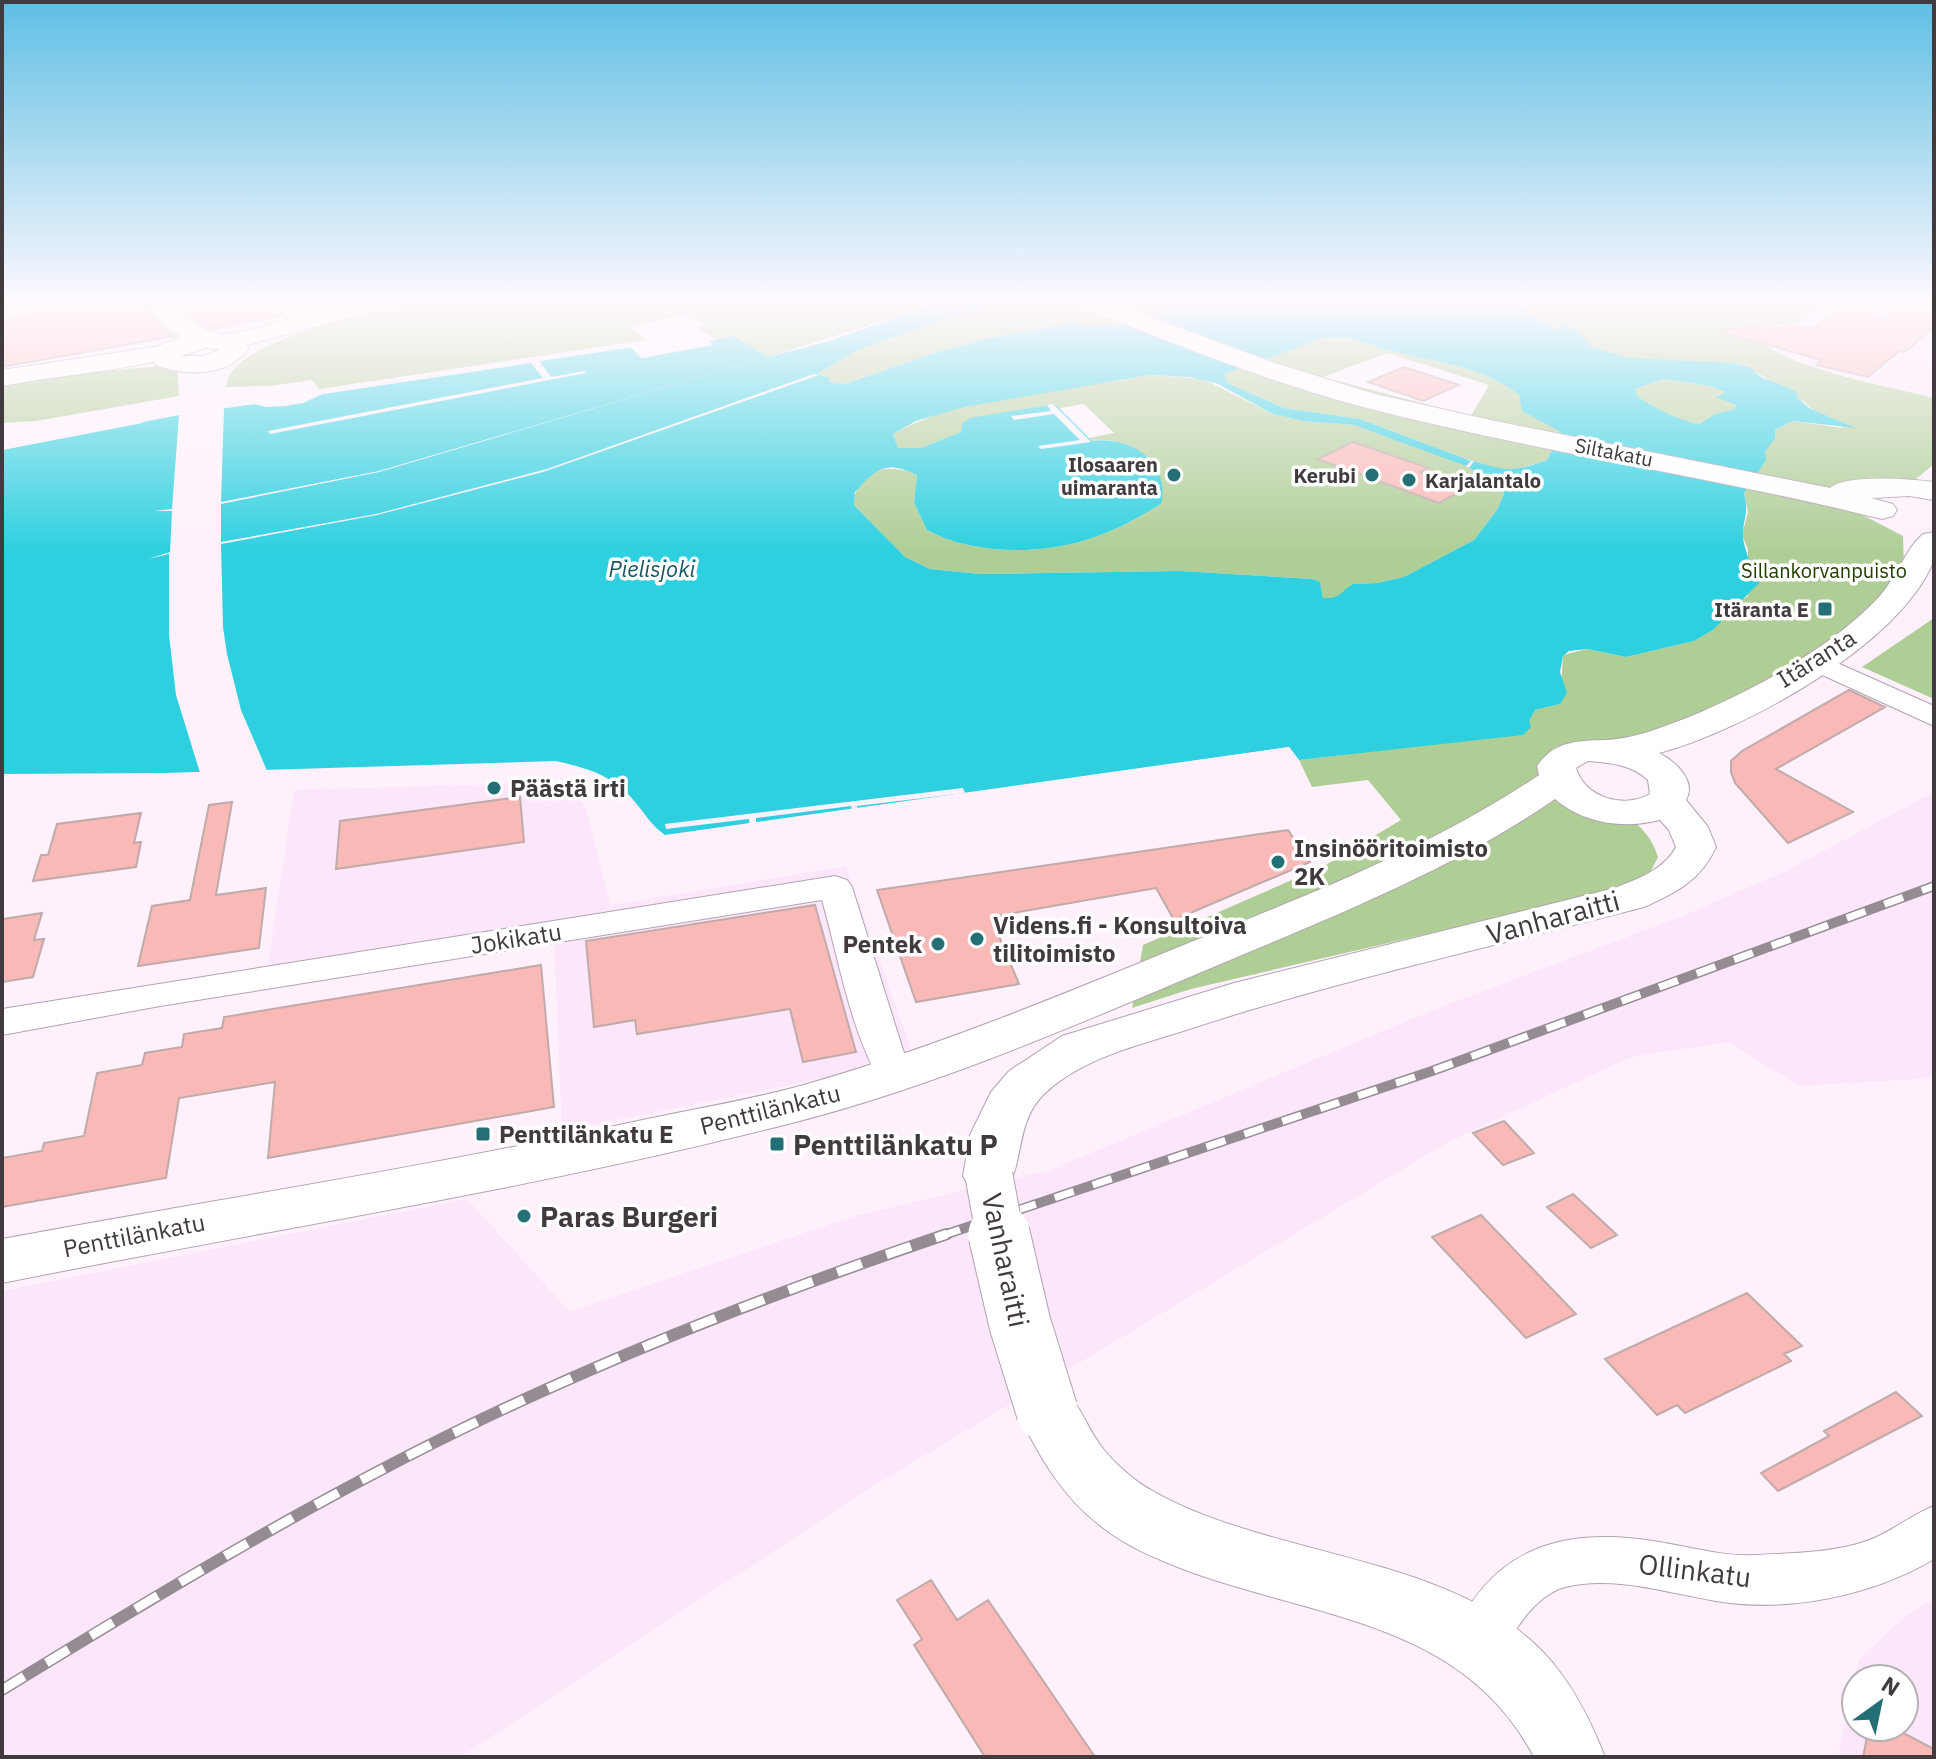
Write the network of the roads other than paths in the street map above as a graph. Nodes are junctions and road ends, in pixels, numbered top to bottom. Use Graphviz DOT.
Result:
graph roads {
  1 [pos="1325,386"];
  2 [pos="1906,495"];
  3 [pos="1934,527"];
  4 [pos="1934,541"];
  5 [pos="1910,571"];
  6 [pos="1817,662"];
  7 [pos="1934,717"];
  8 [pos="1703,723"];
  9 [pos="1610,751"];
  10 [pos="1572,791"];
  11 [pos="1654,796"];
  12 [pos="2,1022"];
  13 [pos="896,1075"];
  14 [pos="2,1261"];
  15 [pos="1934,1530"];
  16 [pos="1478,1641"];
  17 [pos="1558,1743"];
  1 -- 2 [label="street, Siltakatu"];
  2 -- 3 [label="street, Siltakatu"];
  2 -- 5 [label="street"];
  4 -- 5 [label="street, Itäranta"];
  5 -- 6 [label="street, Itäranta"];
  6 -- 7 [label="street"];
  6 -- 8 [label="street, Itäranta"];
  8 -- 9 [label="street, Itäranta"];
  8 -- 11 [label="street, Itäranta"];
  9 -- 10 [label="street, Itäranta"];
  9 -- 11 [label="street, Vanharaitti"];
  10 -- 11 [label="street"];
  10 -- 13 [label="street, Penttilänkatu"];
  11 -- 16 [label="street, Vanharaitti, bridge"];
  12 -- 13 [label="street, Jokikatu"];
  13 -- 14 [label="street, Penttilänkatu"];
  15 -- 16 [label="street, Ollinkatu"];
  16 -- 17 [label="street, Vanharaitti"];
}
